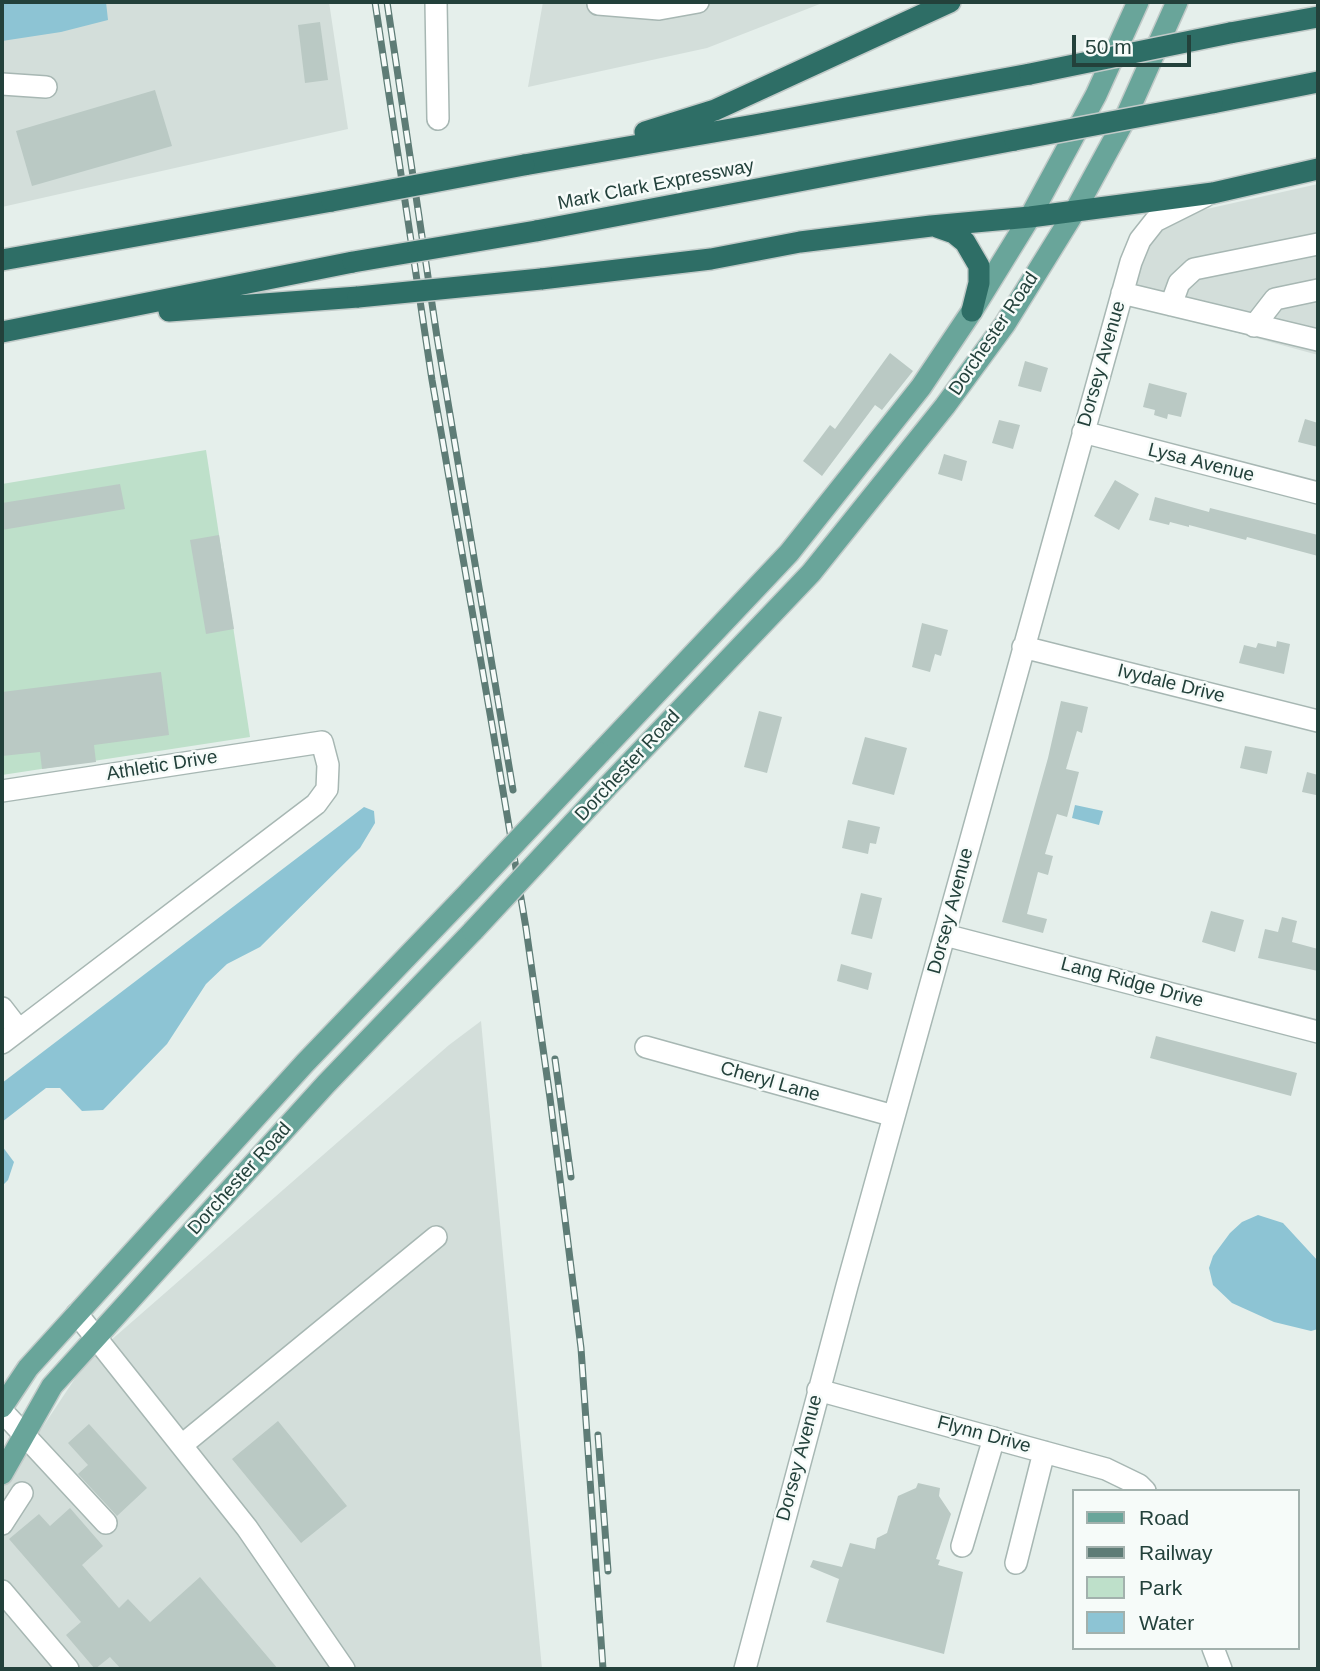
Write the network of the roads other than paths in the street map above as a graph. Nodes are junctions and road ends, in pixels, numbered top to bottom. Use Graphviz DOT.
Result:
graph roads {
  1 [pos="436,2"];
  2 [pos="598,2"];
  3 [pos="698,2"];
  4 [pos="950,2"];
  5 [pos="1138,2"];
  6 [pos="1177,2"];
  7 [pos="1318,16"];
  8 [pos="1318,82"];
  9 [pos="2,83"];
  10 [pos="47,87"];
  11 [pos="438,119"];
  12 [pos="524,165"];
  13 [pos="1318,169"];
  14 [pos="1213,192"];
  15 [pos="1075,211"];
  16 [pos="1030,217"];
  17 [pos="931,226"];
  18 [pos="1318,244"];
  19 [pos="2,260"];
  20 [pos="1318,290"];
  21 [pos="1122,293"];
  22 [pos="1171,306"];
  23 [pos="972,311"];
  24 [pos="80,318"];
  25 [pos="1254,326"];
  26 [pos="2,332"];
  27 [pos="1318,341"];
  28 [pos="1083,432"];
  29 [pos="1318,493"];
  30 [pos="1023,647"];
  31 [pos="1318,721"];
  32 [pos="2,791"];
  33 [pos="945,935"];
  34 [pos="2,1008"];
  35 [pos="19,1030"];
  36 [pos="1318,1032"];
  37 [pos="2,1043"];
  38 [pos="646,1047"];
  39 [pos="894,1116"];
  40 [pos="436,1237"];
  41 [pos="77,1314"];
  42 [pos="97,1336"];
  43 [pos="818,1390"];
  44 [pos="2,1409"];
  45 [pos="26,1435"];
  46 [pos="994,1438"];
  47 [pos="182,1445"];
  48 [pos="1044,1452"];
  49 [pos="2,1474"];
  50 [pos="1142,1489"];
  51 [pos="22,1493"];
  52 [pos="106,1522"];
  53 [pos="2,1524"];
  54 [pos="962,1546"];
  55 [pos="1016,1563"];
  56 [pos="2,1591"];
  57 [pos="1214,1650"];
  58 [pos="68,1669"];
  59 [pos="344,1669"];
  60 [pos="744,1669"];
  61 [pos="1221,1669"];
  1 -- 11 [label="street"];
  2 -- 3 [label="street"];
  4 -- 12 [label="highway"];
  5 -- 16 [label="main road, Dorchester Road"];
  6 -- 15 [label="main road, Dorchester Road"];
  7 -- 12 [label="highway, Mark Clark Expressway, bridge"];
  8 -- 24 [label="highway, Mark Clark Expressway, bridge"];
  9 -- 10 [label="street"];
  12 -- 19 [label="highway, Mark Clark Expressway, bridge"];
  13 -- 14 [label="highway"];
  14 -- 15 [label="highway"];
  14 -- 21 [label="street, Dorsey Avenue"];
  15 -- 16 [label="highway"];
  15 -- 42 [label="main road, Dorchester Road, bridge"];
  16 -- 17 [label="highway"];
  16 -- 23 [label="main road, Dorchester Road"];
  17 -- 23 [label="highway"];
  17 -- 24 [label="highway, bridge"];
  18 -- 22 [label="street"];
  20 -- 25 [label="street"];
  21 -- 22 [label="street"];
  21 -- 28 [label="street, Dorsey Avenue"];
  22 -- 25 [label="street"];
  23 -- 41 [label="main road, Dorchester Road, bridge"];
  24 -- 26 [label="highway, Mark Clark Expressway"];
  25 -- 27 [label="street"];
  28 -- 29 [label="street, Lysa Avenue"];
  28 -- 30 [label="street, Dorsey Avenue"];
  30 -- 31 [label="street, Ivydale Drive"];
  30 -- 33 [label="street, Dorsey Avenue"];
  32 -- 35 [label="street, Athletic Drive"];
  33 -- 36 [label="street, Lang Ridge Drive"];
  33 -- 39 [label="street, Dorsey Avenue"];
  34 -- 35 [label="street"];
  35 -- 37 [label="street"];
  38 -- 39 [label="street, Cheryl Lane"];
  39 -- 43 [label="street, Dorsey Avenue"];
  40 -- 47 [label="street"];
  41 -- 42 [label="street"];
  41 -- 44 [label="main road, Dorchester Road"];
  42 -- 45 [label="main road, Dorchester Road"];
  42 -- 47 [label="street"];
  43 -- 46 [label="street, Flynn Drive"];
  43 -- 60 [label="street, Dorsey Avenue"];
  44 -- 45 [label="street"];
  45 -- 49 [label="main road, Dorchester Road"];
  45 -- 52 [label="street"];
  46 -- 48 [label="street, Flynn Drive"];
  46 -- 54 [label="street"];
  47 -- 59 [label="street"];
  48 -- 50 [label="street, Flynn Drive"];
  48 -- 55 [label="street"];
  51 -- 53 [label="street"];
  56 -- 58 [label="street"];
  57 -- 61 [label="street"];
}
